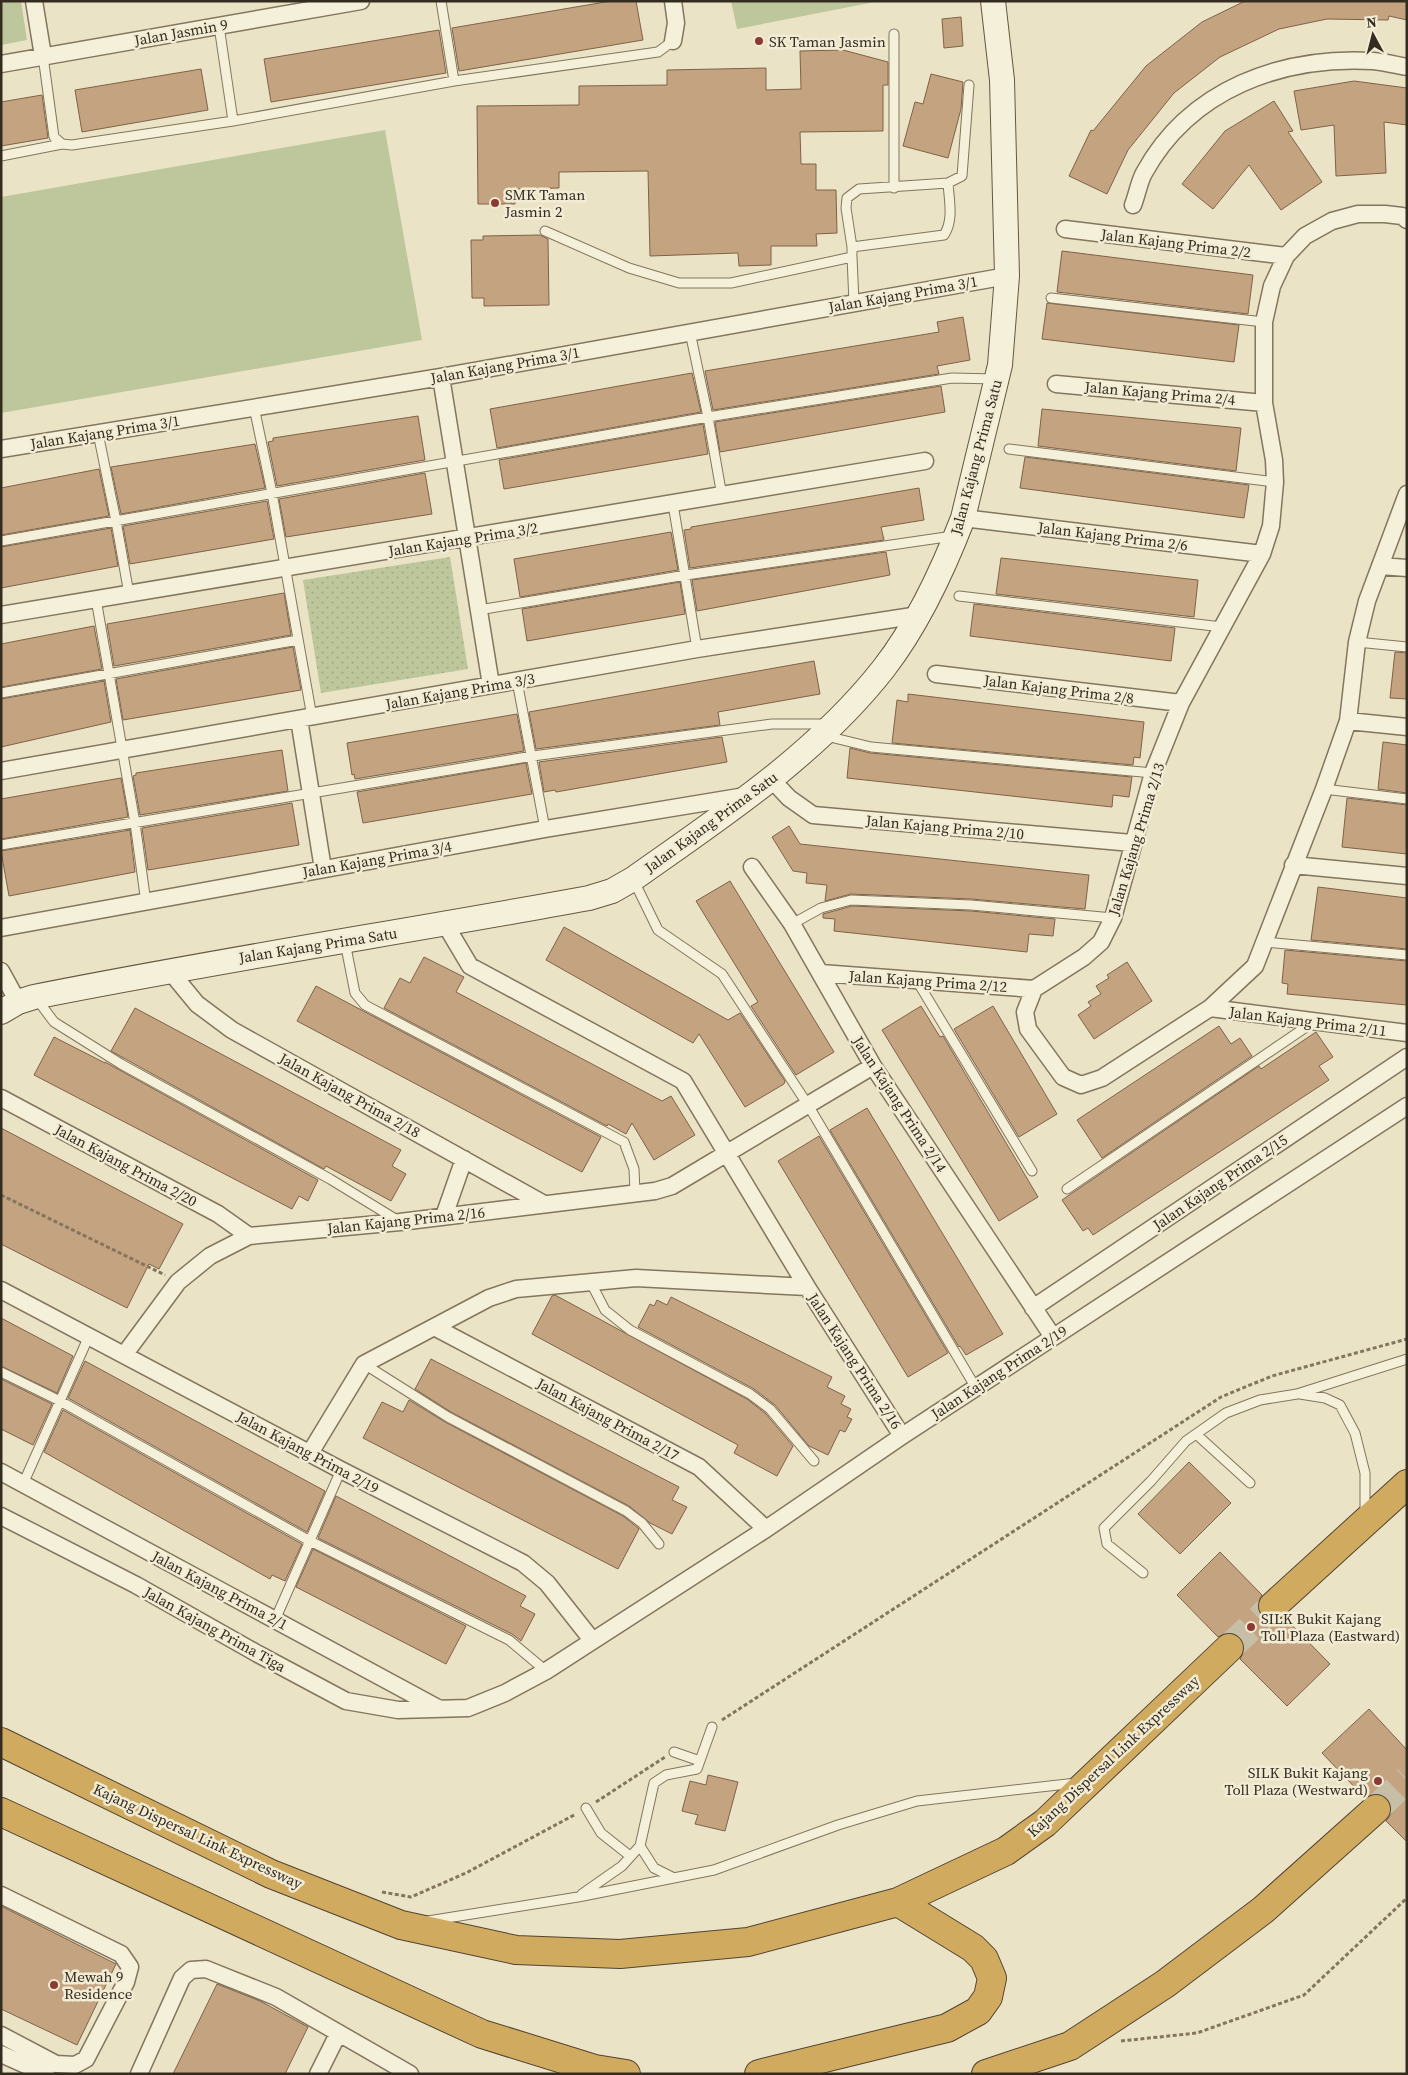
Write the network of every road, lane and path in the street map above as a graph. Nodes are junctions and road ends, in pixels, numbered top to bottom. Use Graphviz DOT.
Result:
graph roads {
  1 [pos="34,1"];
  2 [pos="360,1"];
  3 [pos="441,1"];
  4 [pos="673,1"];
  5 [pos="993,1"];
  6 [pos="219,26"];
  7 [pos="894,34"];
  8 [pos="673,41"];
  9 [pos="43,56"];
  10 [pos="1,64"];
  11 [pos="1407,67"];
  12 [pos="454,81"];
  13 [pos="969,84"];
  14 [pos="232,121"];
  15 [pos="62,144"];
  16 [pos="1,156"];
  17 [pos="948,183"];
  18 [pos="894,188"];
  19 [pos="1133,205"];
  20 [pos="1405,213"];
  21 [pos="1065,229"];
  22 [pos="545,231"];
  23 [pos="852,252"];
  24 [pos="1286,256"];
  25 [pos="1007,276"];
  26 [pos="1051,298"];
  27 [pos="854,302"];
  28 [pos="1264,322"];
  29 [pos="690,332"];
  30 [pos="441,377"];
  31 [pos="997,379"];
  32 [pos="1056,384"];
  33 [pos="1264,402"];
  34 [pos="254,407"];
  35 [pos="708,417"];
  36 [pos="98,433"];
  37 [pos="1,449"];
  38 [pos="1009,449"];
  39 [pos="455,462"];
  40 [pos="926,462"];
  41 [pos="1275,482"];
  42 [pos="272,493"];
  43 [pos="722,496"];
  44 [pos="1406,496"];
  45 [pos="673,504"];
  46 [pos="116,521"];
  47 [pos="959,527"];
  48 [pos="468,538"];
  49 [pos="1,541"];
  50 [pos="1262,554"];
  51 [pos="1380,566"];
  52 [pos="284,568"];
  53 [pos="1407,568"];
  54 [pos="686,575"];
  55 [pos="129,594"];
  56 [pos="958,596"];
  57 [pos="96,599"];
  58 [pos="479,610"];
  59 [pos="1,615"];
  60 [pos="919,615"];
  61 [pos="1222,627"];
  62 [pos="298,640"];
  63 [pos="1357,642"];
  64 [pos="1407,647"];
  65 [pos="697,649"];
  66 [pos="109,673"];
  67 [pos="936,674"];
  68 [pos="517,681"];
  69 [pos="492,685"];
  70 [pos="1,693"];
  71 [pos="1181,703"];
  72 [pos="306,718"];
  73 [pos="1348,721"];
  74 [pos="1407,727"];
  75 [pos="827,729"];
  76 [pos="123,749"];
  77 [pos="532,756"];
  78 [pos="1,770"];
  79 [pos="1153,773"];
  80 [pos="772,780"];
  81 [pos="1324,789"];
  82 [pos="311,794"];
  83 [pos="753,795"];
  84 [pos="1407,799"];
  85 [pos="136,823"];
  86 [pos="545,829"];
  87 [pos="1132,843"];
  88 [pos="1,846"];
  89 [pos="1294,865"];
  90 [pos="752,867"];
  91 [pos="323,869"];
  92 [pos="1407,876"];
  93 [pos="633,879"];
  94 [pos="146,903"];
  95 [pos="1113,918"];
  96 [pos="445,924"];
  97 [pos="792,924"];
  98 [pos="1,928"];
  99 [pos="344,939"];
  100 [pos="1264,942"];
  101 [pos="1407,955"];
  102 [pos="169,970"];
  103 [pos="1,971"];
  104 [pos="821,973"];
  105 [pos="917,980"];
  106 [pos="1034,989"];
  107 [pos="18,1004"];
  108 [pos="1210,1008"];
  109 [pos="1315,1021"];
  110 [pos="1407,1033"];
  111 [pos="1407,1057"];
  112 [pos="873,1066"];
  113 [pos="1,1098"];
  114 [pos="808,1106"];
  115 [pos="1407,1106"];
  116 [pos="727,1152"];
  117 [pos="464,1159"];
  118 [pos="1032,1171"];
  119 [pos="1067,1188"];
  120 [pos="635,1193"];
  121 [pos="1,1195"];
  122 [pos="544,1204"];
  123 [pos="444,1216"];
  124 [pos="400,1222"];
  125 [pos="249,1236"];
  126 [pos="178,1282"];
  127 [pos="591,1283"];
  128 [pos="807,1287"];
  129 [pos="1,1290"];
  130 [pos="1033,1308"];
  131 [pos="436,1328"];
  132 [pos="89,1336"];
  133 [pos="1054,1337"];
  134 [pos="1407,1339"];
  135 [pos="124,1355"];
  136 [pos="1407,1359"];
  137 [pos="364,1364"];
  138 [pos="1,1372"];
  139 [pos="976,1388"];
  140 [pos="1297,1394"];
  141 [pos="60,1401"];
  142 [pos="1196,1434"];
  143 [pos="902,1436"];
  144 [pos="310,1453"];
  145 [pos="814,1462"];
  146 [pos="341,1470"];
  147 [pos="1,1472"];
  148 [pos="1250,1483"];
  149 [pos="23,1484"];
  150 [pos="1407,1484"];
  151 [pos="1,1516"];
  152 [pos="1365,1522"];
  153 [pos="766,1529"];
  154 [pos="310,1541"];
  155 [pos="659,1544"];
  156 [pos="1143,1573"];
  157 [pos="1273,1606"];
  158 [pos="275,1620"];
  159 [pos="592,1640"];
  160 [pos="1229,1648"];
  161 [pos="546,1671"];
  162 [pos="438,1708"];
  163 [pos="712,1727"];
  164 [pos="1,1742"];
  165 [pos="674,1752"];
  166 [pos="700,1761"];
  167 [pos="1087,1782"];
  168 [pos="586,1808"];
  169 [pos="1376,1809"];
  170 [pos="1,1812"];
  171 [pos="640,1846"];
  172 [pos="630,1856"];
  173 [pos="674,1878"];
  174 [pos="374,1890"];
  175 [pos="1,1895"];
  176 [pos="578,1897"];
  177 [pos="1407,1898"];
  178 [pos="898,1902"];
  179 [pos="401,1925"];
  180 [pos="338,2034"];
  181 [pos="1,2035"];
  182 [pos="1119,2041"];
  183 [pos="1,2054"];
  184 [pos="46,2074"];
  185 [pos="139,2074"];
  186 [pos="318,2074"];
  187 [pos="410,2074"];
  188 [pos="626,2074"];
  189 [pos="759,2074"];
  190 [pos="986,2074"];
  1 -- 9 [label="street"];
  2 -- 6 [label="street, Jalan Jasmin 9"];
  3 -- 12 [label="lane"];
  4 -- 8 [label="street"];
  5 -- 25 [label="street, Jalan Kajang Prima Satu"];
  6 -- 9 [label="street, Jalan Jasmin 9"];
  6 -- 14 [label="lane"];
  7 -- 18 [label="lane"];
  8 -- 12 [label="lane"];
  9 -- 10 [label="street, Jalan Jasmin 9"];
  9 -- 15 [label="lane"];
  11 -- 19 [label="street"];
  12 -- 14 [label="lane"];
  13 -- 17 [label="lane"];
  14 -- 15 [label="lane"];
  15 -- 16 [label="lane"];
  17 -- 18 [label="lane"];
  17 -- 23 [label="lane"];
  18 -- 23 [label="lane"];
  20 -- 24 [label="street, Jalan Kajang Prima 2/13"];
  21 -- 24 [label="street, Jalan Kajang Prima 2/2"];
  22 -- 23 [label="lane"];
  23 -- 27 [label="lane"];
  24 -- 28 [label="street, Jalan Kajang Prima 2/13"];
  25 -- 27 [label="street, Jalan Kajang Prima 3/1"];
  25 -- 31 [label="street, Jalan Kajang Prima Satu"];
  26 -- 28 [label="lane"];
  27 -- 29 [label="street, Jalan Kajang Prima 3/1"];
  28 -- 33 [label="street, Jalan Kajang Prima 2/13"];
  29 -- 30 [label="street, Jalan Kajang Prima 3/1"];
  29 -- 35 [label="lane"];
  30 -- 34 [label="street, Jalan Kajang Prima 3/1"];
  30 -- 39 [label="street"];
  31 -- 35 [label="lane"];
  31 -- 47 [label="street, Jalan Kajang Prima Satu"];
  32 -- 33 [label="street, Jalan Kajang Prima 2/4"];
  33 -- 41 [label="street, Jalan Kajang Prima 2/13"];
  34 -- 36 [label="street, Jalan Kajang Prima 3/1"];
  34 -- 42 [label="lane"];
  35 -- 39 [label="lane"];
  35 -- 43 [label="lane"];
  36 -- 37 [label="street, Jalan Kajang Prima 3/1"];
  36 -- 46 [label="lane"];
  38 -- 41 [label="lane"];
  39 -- 42 [label="lane"];
  39 -- 48 [label="street"];
  40 -- 43 [label="street, Jalan Kajang Prima 3/2"];
  41 -- 50 [label="street, Jalan Kajang Prima 2/13"];
  42 -- 46 [label="lane"];
  42 -- 52 [label="lane"];
  43 -- 45 [label="street, Jalan Kajang Prima 3/2"];
  44 -- 51 [label="street"];
  45 -- 48 [label="street, Jalan Kajang Prima 3/2"];
  45 -- 54 [label="lane"];
  46 -- 49 [label="lane"];
  46 -- 55 [label="lane"];
  47 -- 50 [label="street, Jalan Kajang Prima 2/6"];
  47 -- 54 [label="lane"];
  47 -- 60 [label="street, Jalan Kajang Prima Satu"];
  48 -- 52 [label="street, Jalan Kajang Prima 3/2"];
  48 -- 58 [label="street"];
  50 -- 61 [label="street, Jalan Kajang Prima 2/13"];
  51 -- 53 [label="street"];
  51 -- 63 [label="street"];
  52 -- 55 [label="street, Jalan Kajang Prima 3/2"];
  52 -- 62 [label="lane"];
  54 -- 58 [label="lane"];
  54 -- 65 [label="lane"];
  55 -- 57 [label="street, Jalan Kajang Prima 3/2"];
  56 -- 61 [label="lane"];
  57 -- 59 [label="street, Jalan Kajang Prima 3/2"];
  57 -- 66 [label="lane"];
  58 -- 69 [label="street"];
  60 -- 65 [label="street, Jalan Kajang Prima 3/3"];
  60 -- 75 [label="street, Jalan Kajang Prima Satu"];
  61 -- 71 [label="street, Jalan Kajang Prima 2/13"];
  62 -- 66 [label="lane"];
  62 -- 72 [label="lane"];
  63 -- 64 [label="lane"];
  63 -- 73 [label="street"];
  65 -- 68 [label="street, Jalan Kajang Prima 3/3"];
  66 -- 70 [label="lane"];
  66 -- 76 [label="lane"];
  67 -- 71 [label="street, Jalan Kajang Prima 2/8"];
  68 -- 69 [label="street, Jalan Kajang Prima 3/3"];
  68 -- 77 [label="lane"];
  69 -- 72 [label="street, Jalan Kajang Prima 3/3"];
  71 -- 79 [label="street, Jalan Kajang Prima 2/13"];
  72 -- 76 [label="street, Jalan Kajang Prima 3/3"];
  72 -- 82 [label="street"];
  73 -- 74 [label="street"];
  73 -- 81 [label="street"];
  75 -- 77 [label="lane"];
  75 -- 79 [label="lane"];
  75 -- 80 [label="street, Jalan Kajang Prima Satu"];
  76 -- 78 [label="street, Jalan Kajang Prima 3/3"];
  76 -- 85 [label="lane"];
  77 -- 82 [label="lane"];
  77 -- 86 [label="lane"];
  79 -- 87 [label="street, Jalan Kajang Prima 2/13"];
  80 -- 83 [label="street, Jalan Kajang Prima Satu"];
  80 -- 87 [label="street, Jalan Kajang Prima 2/10"];
  81 -- 84 [label="lane"];
  81 -- 89 [label="street"];
  82 -- 85 [label="lane"];
  82 -- 91 [label="street"];
  83 -- 86 [label="street, Jalan Kajang Prima 3/4"];
  83 -- 93 [label="street, Jalan Kajang Prima Satu"];
  85 -- 88 [label="lane"];
  85 -- 94 [label="lane"];
  86 -- 91 [label="street, Jalan Kajang Prima 3/4"];
  87 -- 95 [label="street, Jalan Kajang Prima 2/13"];
  89 -- 92 [label="street"];
  89 -- 100 [label="street"];
  90 -- 97 [label="street, Jalan Kajang Prima 2/14"];
  91 -- 94 [label="street, Jalan Kajang Prima 3/4"];
  93 -- 96 [label="street, Jalan Kajang Prima Satu"];
  93 -- 114 [label="lane"];
  94 -- 98 [label="street, Jalan Kajang Prima 3/4"];
  95 -- 97 [label="lane"];
  95 -- 106 [label="street, Jalan Kajang Prima 2/13"];
  96 -- 99 [label="street, Jalan Kajang Prima Satu"];
  96 -- 116 [label="street, Jalan Kajang Prima 2/16"];
  97 -- 104 [label="street, Jalan Kajang Prima 2/14"];
  99 -- 102 [label="street, Jalan Kajang Prima Satu"];
  99 -- 120 [label="lane"];
  100 -- 101 [label="lane"];
  100 -- 108 [label="street"];
  102 -- 107 [label="street, Jalan Kajang Prima Satu"];
  102 -- 117 [label="street, Jalan Kajang Prima 2/18"];
  103 -- 107 [label="street"];
  104 -- 105 [label="street, Jalan Kajang Prima 2/12"];
  104 -- 112 [label="street, Jalan Kajang Prima 2/14"];
  105 -- 106 [label="street, Jalan Kajang Prima 2/12"];
  105 -- 118 [label="lane"];
  106 -- 108 [label="street"];
  107 -- 124 [label="lane"];
  108 -- 109 [label="street, Jalan Kajang Prima 2/11"];
  109 -- 110 [label="street, Jalan Kajang Prima 2/11"];
  109 -- 119 [label="lane"];
  111 -- 130 [label="street, Jalan Kajang Prima 2/15"];
  112 -- 114 [label="street, Jalan Kajang Prima 2/16"];
  112 -- 130 [label="street, Jalan Kajang Prima 2/14"];
  113 -- 125 [label="street, Jalan Kajang Prima 2/20"];
  114 -- 116 [label="street, Jalan Kajang Prima 2/16"];
  114 -- 139 [label="lane"];
  115 -- 133 [label="street, Jalan Kajang Prima 2/19"];
  116 -- 120 [label="street, Jalan Kajang Prima 2/16"];
  116 -- 128 [label="street, Jalan Kajang Prima 2/16"];
  117 -- 122 [label="street, Jalan Kajang Prima 2/18"];
  117 -- 123 [label="street"];
  120 -- 122 [label="street, Jalan Kajang Prima 2/16"];
  121 -- 126 [label="path"];
  122 -- 123 [label="street, Jalan Kajang Prima 2/16"];
  123 -- 124 [label="street, Jalan Kajang Prima 2/16"];
  124 -- 125 [label="street, Jalan Kajang Prima 2/16"];
  125 -- 126 [label="street, Jalan Kajang Prima 2/16"];
  126 -- 135 [label="street, Jalan Kajang Prima 2/16"];
  127 -- 128 [label="street, Jalan Kajang Prima 2/16"];
  127 -- 131 [label="street, Jalan Kajang Prima 2/16"];
  127 -- 145 [label="lane"];
  128 -- 143 [label="street, Jalan Kajang Prima 2/16"];
  129 -- 132 [label="street, Jalan Kajang Prima 2/19"];
  130 -- 133 [label="street, Jalan Kajang Prima 2/14"];
  131 -- 137 [label="street, Jalan Kajang Prima 2/16"];
  131 -- 153 [label="street, Jalan Kajang Prima 2/17"];
  132 -- 135 [label="street, Jalan Kajang Prima 2/19"];
  132 -- 141 [label="lane"];
  133 -- 139 [label="street, Jalan Kajang Prima 2/19"];
  134 -- 163 [label="path"];
  135 -- 144 [label="street, Jalan Kajang Prima 2/19"];
  136 -- 140 [label="lane"];
  137 -- 144 [label="street"];
  137 -- 155 [label="lane"];
  138 -- 141 [label="lane"];
  139 -- 143 [label="street, Jalan Kajang Prima 2/19"];
  140 -- 142 [label="lane"];
  140 -- 152 [label="lane"];
  141 -- 149 [label="lane"];
  141 -- 154 [label="lane"];
  142 -- 148 [label="lane"];
  142 -- 156 [label="lane"];
  143 -- 153 [label="street, Jalan Kajang Prima 2/19"];
  144 -- 146 [label="street, Jalan Kajang Prima 2/19"];
  146 -- 154 [label="lane"];
  146 -- 159 [label="street, Jalan Kajang Prima 2/19"];
  147 -- 149 [label="street, Jalan Kajang Prima 2/1"];
  149 -- 158 [label="street, Jalan Kajang Prima 2/1"];
  150 -- 152 [label="highway"];
  151 -- 162 [label="street, Jalan Kajang Prima Tiga"];
  152 -- 157 [label="highway"];
  153 -- 159 [label="street, Jalan Kajang Prima 2/19"];
  154 -- 158 [label="lane"];
  154 -- 161 [label="lane"];
  158 -- 162 [label="street, Jalan Kajang Prima 2/1"];
  159 -- 161 [label="street, Jalan Kajang Prima 2/19"];
  160 -- 167 [label="highway, Kajang Dispersal Link Expressway"];
  161 -- 162 [label="street, Jalan Kajang Prima 2/19"];
  163 -- 166 [label="lane"];
  164 -- 179 [label="highway, Kajang Dispersal Link Expressway"];
  165 -- 166 [label="lane"];
  165 -- 168 [label="path"];
  166 -- 171 [label="lane"];
  167 -- 173 [label="lane"];
  167 -- 178 [label="highway, Kajang Dispersal Link Expressway"];
  168 -- 172 [label="lane"];
  168 -- 174 [label="path"];
  169 -- 190 [label="highway"];
  170 -- 188 [label="highway"];
  171 -- 172 [label="lane"];
  171 -- 173 [label="lane"];
  172 -- 176 [label="lane"];
  173 -- 176 [label="lane"];
  175 -- 181 [label="street"];
  176 -- 179 [label="lane"];
  177 -- 182 [label="path"];
  178 -- 179 [label="highway, Kajang Dispersal Link Expressway"];
  178 -- 189 [label="highway"];
  180 -- 185 [label="street"];
  180 -- 186 [label="street"];
  180 -- 187 [label="street"];
  183 -- 184 [label="street"];
}
